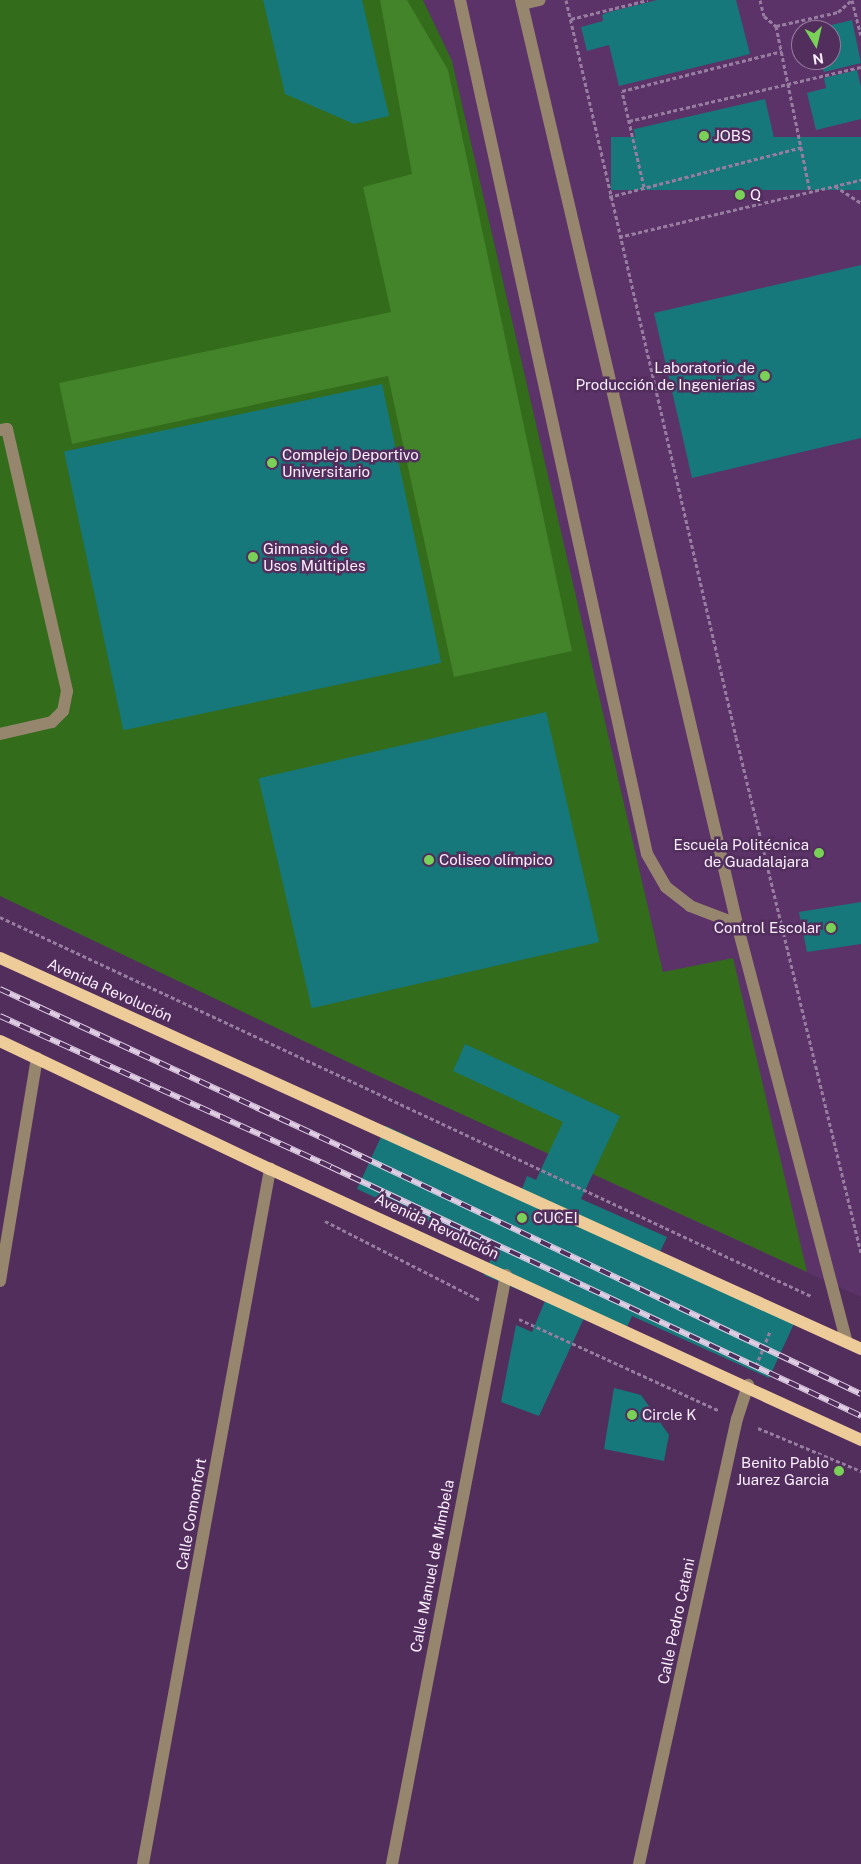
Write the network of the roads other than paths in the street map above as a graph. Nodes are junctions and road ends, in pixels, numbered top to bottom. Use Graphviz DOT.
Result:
graph roads {
  1 [pos="460,0"];
  2 [pos="540,0"];
  3 [pos="522,2"];
  4 [pos="0,430"];
  5 [pos="0,734"];
  6 [pos="737,924"];
  7 [pos="0,958"];
  8 [pos="0,1041"];
  9 [pos="37,1058"];
  10 [pos="270,1169"];
  11 [pos="506,1275"];
  12 [pos="0,1281"];
  13 [pos="847,1342"];
  14 [pos="861,1349"];
  15 [pos="748,1385"];
  16 [pos="861,1440"];
  17 [pos="143,1864"];
  18 [pos="392,1864"];
  19 [pos="639,1864"];
  1 -- 6 [label="street"];
  2 -- 3 [label="street"];
  3 -- 6 [label="street"];
  4 -- 5 [label="street"];
  6 -- 13 [label="street"];
  7 -- 13 [label="main road, Avenida Revolución"];
  8 -- 9 [label="main road, Avenida Revolución"];
  9 -- 10 [label="main road, Avenida Revolución"];
  9 -- 12 [label="street"];
  10 -- 11 [label="main road, Avenida Revolución"];
  10 -- 17 [label="street, Calle Comonfort"];
  11 -- 15 [label="main road, Avenida Revolución"];
  11 -- 18 [label="street, Calle Manuel de Mimbela"];
  13 -- 14 [label="main road, Avenida Revolución"];
  15 -- 16 [label="main road, Avenida Revolución"];
  15 -- 19 [label="street, Calle Pedro Catani"];
}
